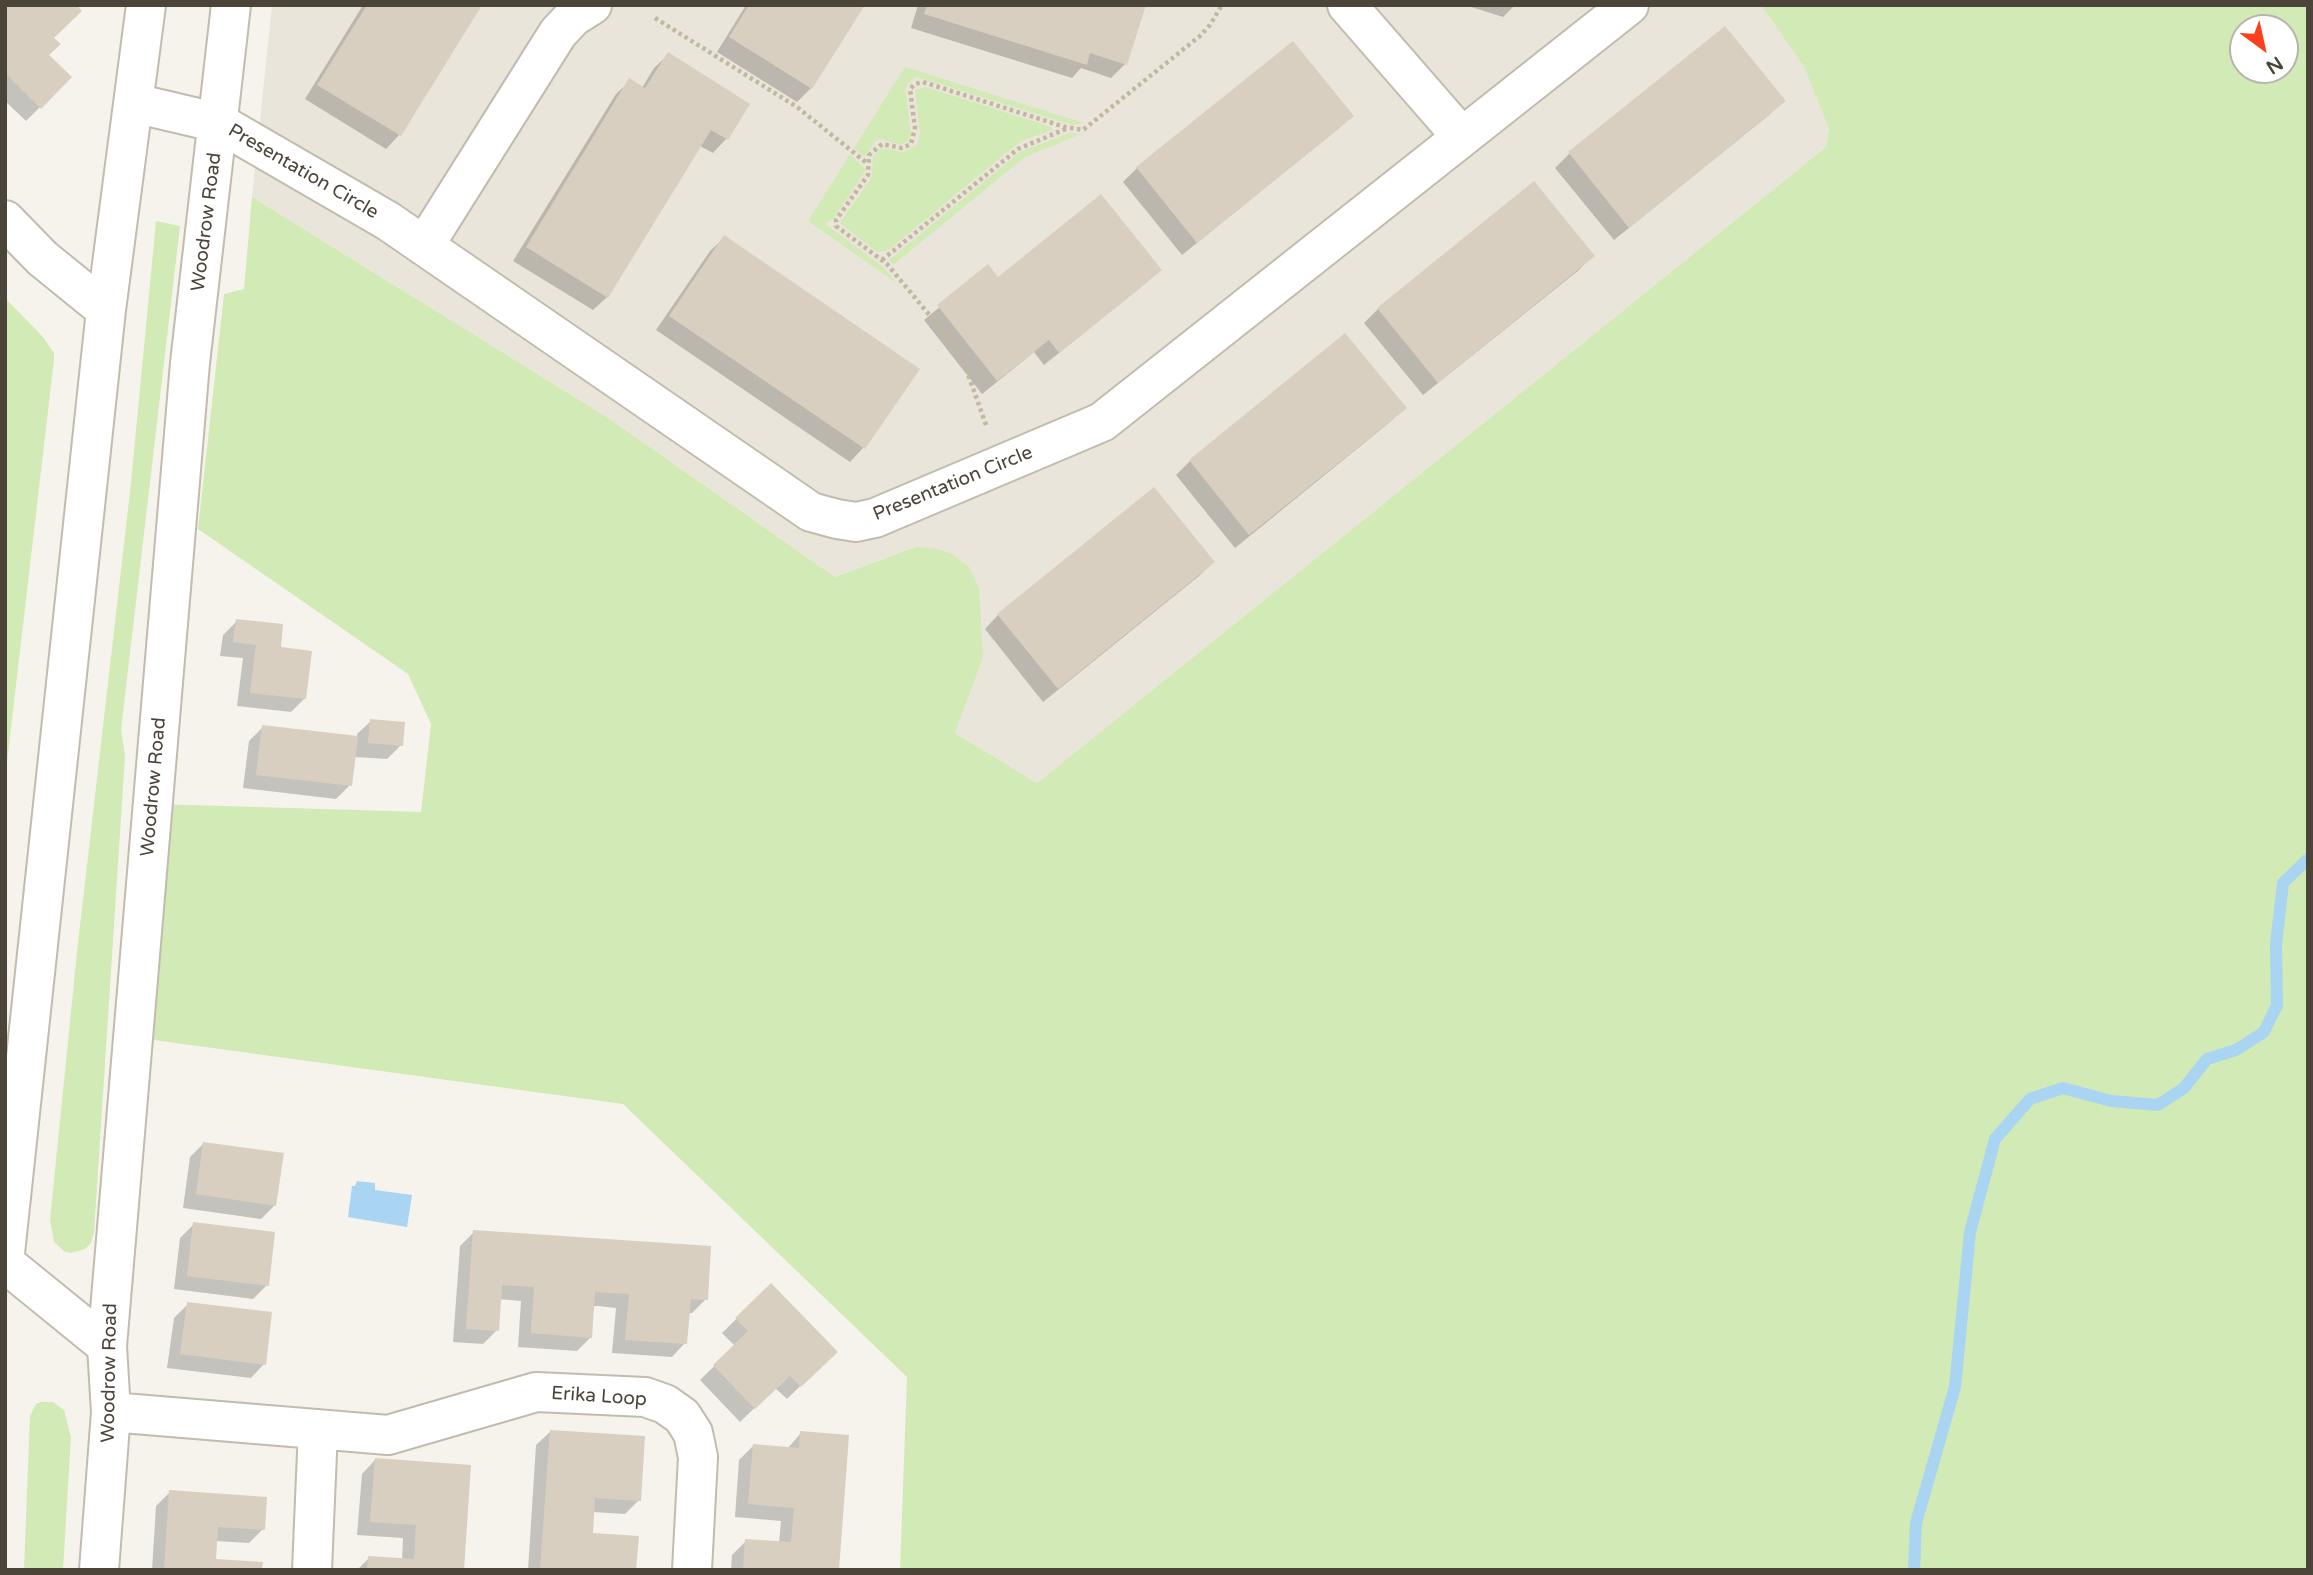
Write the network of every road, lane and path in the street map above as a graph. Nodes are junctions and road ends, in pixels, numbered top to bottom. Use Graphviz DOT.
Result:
graph roads {
  1 [pos="146,5"];
  2 [pos="231,5"];
  3 [pos="592,5"];
  4 [pos="1222,5"];
  5 [pos="1347,5"];
  6 [pos="1629,5"];
  7 [pos="655,18"];
  8 [pos="134,103"];
  9 [pos="219,123"];
  10 [pos="1068,127"];
  11 [pos="1462,137"];
  12 [pos="869,164"];
  13 [pos="5,220"];
  14 [pos="424,246"];
  15 [pos="882,260"];
  16 [pos="106,310"];
  17 [pos="986,425"];
  18 [pos="5,1253"];
  19 [pos="5,1263"];
  20 [pos="107,1346"];
  21 [pos="111,1412"];
  22 [pos="318,1429"];
  23 [pos="99,1570"];
  24 [pos="312,1570"];
  25 [pos="692,1570"];
  1 -- 8 [label="street"];
  2 -- 9 [label="street, Woodrow Road"];
  3 -- 14 [label="street"];
  4 -- 10 [label="path"];
  5 -- 11 [label="street"];
  6 -- 11 [label="street, Presentation Circle"];
  7 -- 12 [label="path"];
  8 -- 9 [label="street, Presentation Circle"];
  8 -- 16 [label="street"];
  9 -- 14 [label="street, Presentation Circle"];
  9 -- 20 [label="street, Woodrow Road"];
  10 -- 12 [label="path"];
  10 -- 15 [label="path"];
  11 -- 14 [label="street, Presentation Circle"];
  12 -- 15 [label="path"];
  13 -- 16 [label="street"];
  15 -- 17 [label="path"];
  16 -- 18 [label="street"];
  19 -- 20 [label="street"];
  20 -- 21 [label="street, Woodrow Road"];
  21 -- 22 [label="street, Erika Loop"];
  21 -- 23 [label="street, Woodrow Road"];
  22 -- 24 [label="street"];
  22 -- 25 [label="street, Erika Loop"];
}
